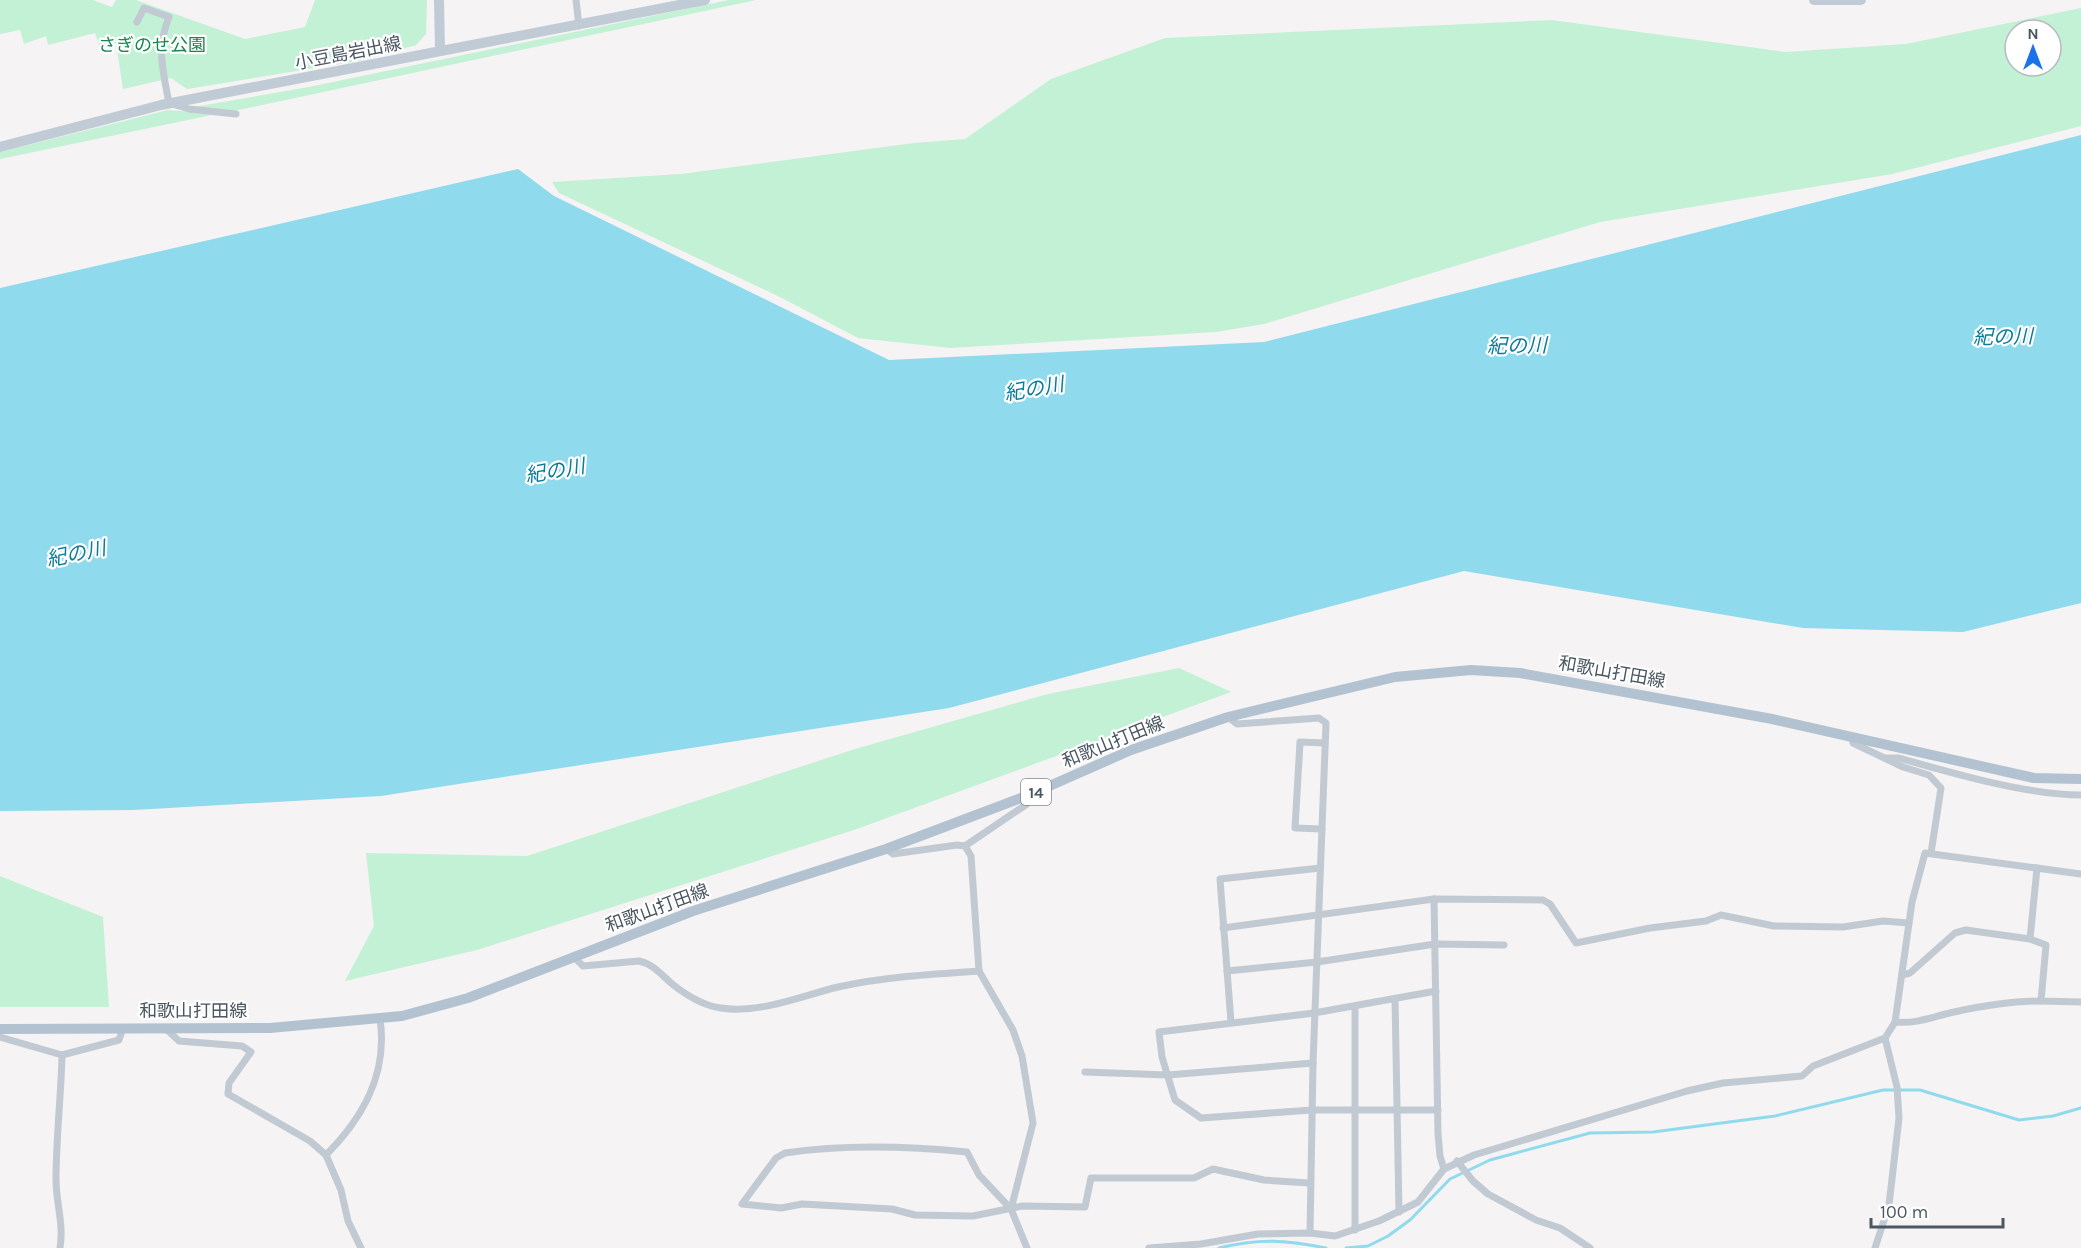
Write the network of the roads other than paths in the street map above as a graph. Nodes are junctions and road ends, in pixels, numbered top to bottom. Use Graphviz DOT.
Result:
graph roads {
  1 [pos="438,0"];
  2 [pos="576,0"];
  3 [pos="705,0"];
  4 [pos="1814,0"];
  5 [pos="1861,0"];
  6 [pos="674,3"];
  7 [pos="137,22"];
  8 [pos="579,26"];
  9 [pos="440,51"];
  10 [pos="169,103"];
  11 [pos="236,114"];
  12 [pos="0,147"];
  13 [pos="1228,717"];
  14 [pos="1852,736"];
  15 [pos="1325,743"];
  16 [pos="1886,758"];
  17 [pos="2081,779"];
  18 [pos="1029,795"];
  19 [pos="2081,795"];
  20 [pos="1322,829"];
  21 [pos="965,846"];
  22 [pos="886,849"];
  23 [pos="1930,853"];
  24 [pos="1320,868"];
  25 [pos="2037,868"];
  26 [pos="2081,874"];
  27 [pos="1434,899"];
  28 [pos="1319,916"];
  29 [pos="1909,924"];
  30 [pos="1223,928"];
  31 [pos="2030,939"];
  32 [pos="1435,944"];
  33 [pos="1504,945"];
  34 [pos="574,957"];
  35 [pos="1317,962"];
  36 [pos="979,971"];
  37 [pos="1227,971"];
  38 [pos="1902,975"];
  39 [pos="1436,991"];
  40 [pos="1395,999"];
  41 [pos="2042,1001"];
  42 [pos="2081,1002"];
  43 [pos="1355,1006"];
  44 [pos="1314,1013"];
  45 [pos="380,1019"];
  46 [pos="1231,1022"];
  47 [pos="1895,1022"];
  48 [pos="123,1028"];
  49 [pos="164,1028"];
  50 [pos="0,1029"];
  51 [pos="0,1037"];
  52 [pos="1885,1038"];
  53 [pos="62,1055"];
  54 [pos="1313,1063"];
  55 [pos="1085,1072"];
  56 [pos="1168,1075"];
  57 [pos="1312,1110"];
  58 [pos="1355,1110"];
  59 [pos="1397,1110"];
  60 [pos="1438,1110"];
  61 [pos="326,1155"];
  62 [pos="1458,1163"];
  63 [pos="1444,1169"];
  64 [pos="1309,1183"];
  65 [pos="1011,1209"];
  66 [pos="1399,1212"];
  67 [pos="1355,1230"];
  68 [pos="1311,1233"];
  69 [pos="60,1248"];
  70 [pos="361,1248"];
  71 [pos="1027,1248"];
  72 [pos="1149,1248"];
  73 [pos="1590,1248"];
  74 [pos="1875,1248"];
  1 -- 9 [label="main road"];
  2 -- 8 [label="street"];
  3 -- 6 [label="main road, 小豆島岩出線"];
  4 -- 5 [label="main road"];
  6 -- 8 [label="main road, 小豆島岩出線"];
  7 -- 10 [label="street"];
  8 -- 9 [label="main road, 小豆島岩出線"];
  9 -- 10 [label="main road, 小豆島岩出線"];
  10 -- 11 [label="street"];
  10 -- 12 [label="main road, 小豆島岩出線"];
  13 -- 14 [label="main road, 和歌山打田線 / 14"];
  13 -- 15 [label="street"];
  13 -- 18 [label="main road, 和歌山打田線 / 14"];
  14 -- 16 [label="street"];
  14 -- 17 [label="main road, 和歌山打田線 / 14"];
  15 -- 20 [label="street"];
  15 -- 20 [label="street"];
  16 -- 19 [label="street"];
  16 -- 23 [label="street"];
  18 -- 21 [label="street"];
  18 -- 22 [label="main road, 和歌山打田線 / 14"];
  20 -- 24 [label="street"];
  21 -- 22 [label="street"];
  21 -- 36 [label="street"];
  22 -- 34 [label="main road, 和歌山打田線 / 14"];
  23 -- 25 [label="street"];
  23 -- 29 [label="street"];
  24 -- 28 [label="street"];
  24 -- 30 [label="street"];
  25 -- 26 [label="street"];
  25 -- 31 [label="street"];
  27 -- 28 [label="street"];
  27 -- 29 [label="street"];
  27 -- 32 [label="street"];
  28 -- 30 [label="street"];
  28 -- 35 [label="street"];
  29 -- 38 [label="street"];
  30 -- 37 [label="street"];
  31 -- 38 [label="street"];
  31 -- 41 [label="street"];
  32 -- 33 [label="street"];
  32 -- 35 [label="street"];
  32 -- 39 [label="street"];
  34 -- 36 [label="street"];
  34 -- 45 [label="main road, 和歌山打田線 / 14"];
  35 -- 37 [label="street"];
  35 -- 44 [label="street"];
  36 -- 65 [label="street"];
  37 -- 46 [label="street"];
  38 -- 47 [label="street"];
  39 -- 40 [label="street"];
  39 -- 60 [label="street"];
  40 -- 43 [label="street"];
  40 -- 59 [label="street"];
  41 -- 42 [label="street"];
  41 -- 47 [label="street"];
  43 -- 44 [label="street"];
  43 -- 58 [label="street"];
  44 -- 46 [label="street"];
  44 -- 54 [label="street"];
  45 -- 49 [label="main road, 和歌山打田線 / 14"];
  45 -- 61 [label="street"];
  46 -- 56 [label="street"];
  47 -- 52 [label="street"];
  48 -- 49 [label="main road, 和歌山打田線 / 14"];
  48 -- 50 [label="main road, 和歌山打田線 / 14"];
  48 -- 53 [label="street"];
  49 -- 61 [label="street"];
  51 -- 53 [label="street"];
  52 -- 62 [label="street"];
  52 -- 74 [label="street"];
  53 -- 69 [label="street"];
  54 -- 56 [label="street"];
  54 -- 57 [label="street"];
  55 -- 56 [label="street"];
  56 -- 57 [label="street"];
  57 -- 58 [label="street"];
  57 -- 64 [label="street"];
  58 -- 59 [label="street"];
  58 -- 67 [label="street"];
  59 -- 60 [label="street"];
  59 -- 66 [label="street"];
  60 -- 63 [label="street"];
  61 -- 70 [label="street"];
  62 -- 63 [label="street"];
  62 -- 73 [label="street"];
  63 -- 66 [label="street"];
  64 -- 65 [label="street"];
  64 -- 68 [label="street"];
  65 -- 65 [label="street"];
  65 -- 71 [label="street"];
  66 -- 67 [label="street"];
  67 -- 68 [label="street"];
  68 -- 72 [label="street"];
}
